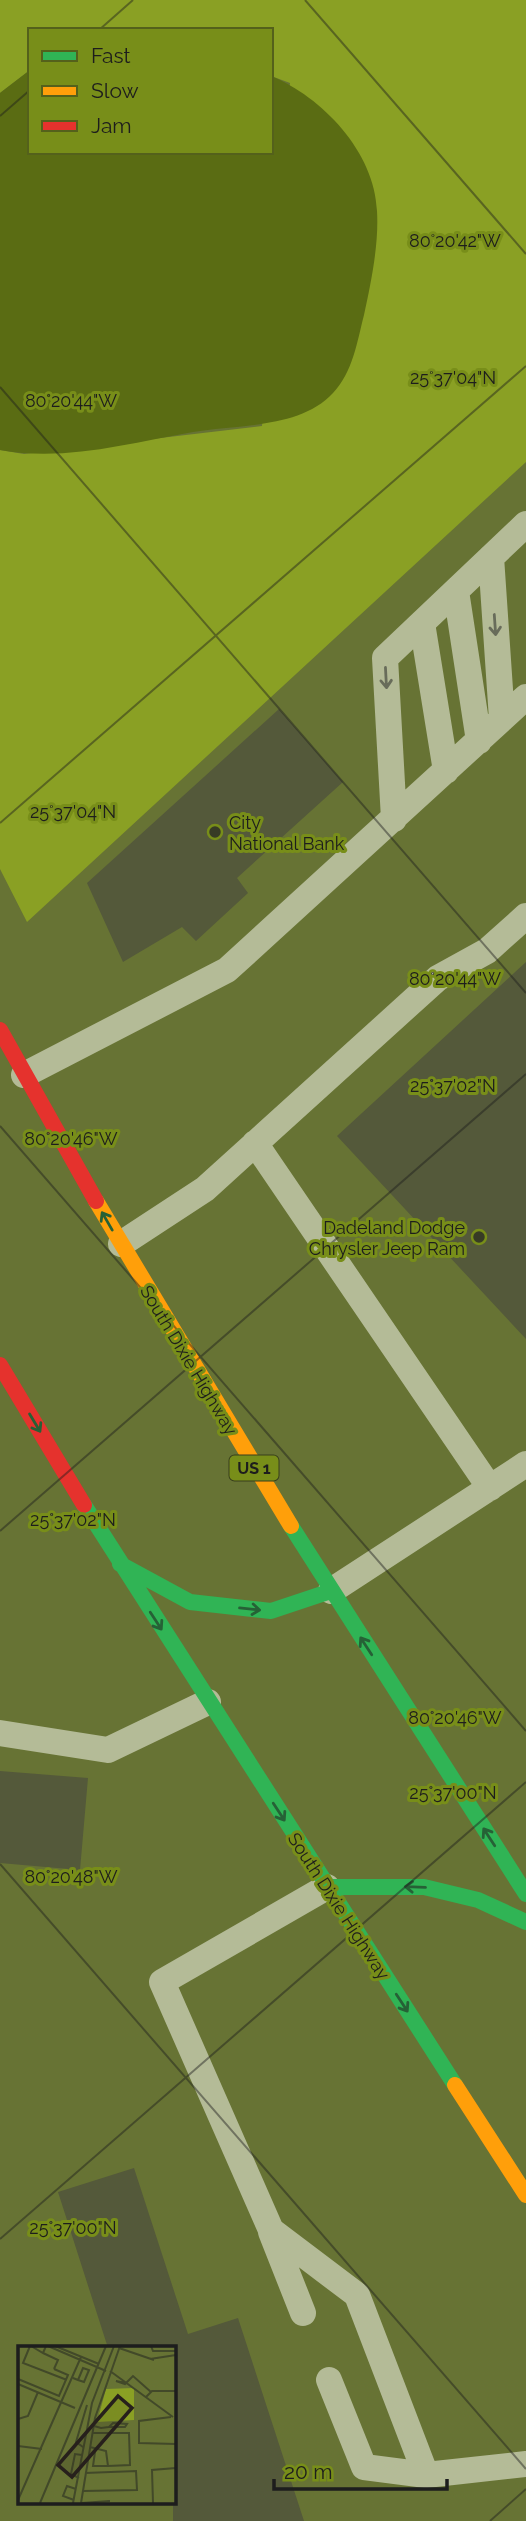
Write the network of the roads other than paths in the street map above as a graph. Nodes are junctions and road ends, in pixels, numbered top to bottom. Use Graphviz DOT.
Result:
graph roads {
  1 [pos="526,524"];
  2 [pos="491,557"];
  3 [pos="456,591"];
  4 [pos="422,623"];
  5 [pos="526,697"];
  6 [pos="502,719"];
  7 [pos="479,741"];
  8 [pos="446,771"];
  9 [pos="394,819"];
  10 [pos="526,916"];
  11 [pos="0,1030"];
  12 [pos="24,1075"];
  13 [pos="255,1143"];
  14 [pos="121,1244"];
  15 [pos="0,1365"];
  16 [pos="526,1464"];
  17 [pos="490,1488"];
  18 [pos="118,1563"];
  19 [pos="331,1591"];
  20 [pos="208,1702"];
  21 [pos="0,1733"];
  22 [pos="327,1887"];
  23 [pos="526,1894"];
  24 [pos="526,1922"];
  25 [pos="526,2195"];
  26 [pos="271,2230"];
  27 [pos="303,2313"];
  28 [pos="330,2380"];
  29 [pos="526,2464"];
  30 [pos="426,2475"];
  1 -- 2 [label="lane"];
  2 -- 3 [label="lane"];
  2 -- 6 [label="lane, one-way"];
  3 -- 4 [label="lane"];
  3 -- 7 [label="lane"];
  4 -- 8 [label="lane"];
  4 -- 9 [label="lane, one-way"];
  5 -- 6 [label="lane"];
  6 -- 7 [label="lane"];
  7 -- 8 [label="lane"];
  8 -- 9 [label="lane"];
  9 -- 12 [label="lane"];
  10 -- 13 [label="lane"];
  11 -- 12 [label="highway, South Dixie Highway / US 1"];
  14 -- 12 [label="highway, South Dixie Highway / US 1, one-way"];
  13 -- 14 [label="lane"];
  13 -- 17 [label="lane"];
  14 -- 19 [label="highway, South Dixie Highway / US 1"];
  15 -- 18 [label="highway, South Dixie Highway, one-way"];
  16 -- 17 [label="lane"];
  17 -- 19 [label="lane"];
  18 -- 19 [label="highway, one-way"];
  18 -- 20 [label="highway, South Dixie Highway, one-way"];
  23 -- 19 [label="highway, South Dixie Highway / US 1, one-way"];
  20 -- 21 [label="lane"];
  20 -- 22 [label="highway, South Dixie Highway, one-way"];
  24 -- 22 [label="highway, one-way"];
  22 -- 25 [label="highway, South Dixie Highway, one-way"];
  22 -- 26 [label="lane"];
  26 -- 27 [label="lane"];
  26 -- 30 [label="lane"];
  28 -- 30 [label="lane"];
  29 -- 30 [label="lane"];
}
